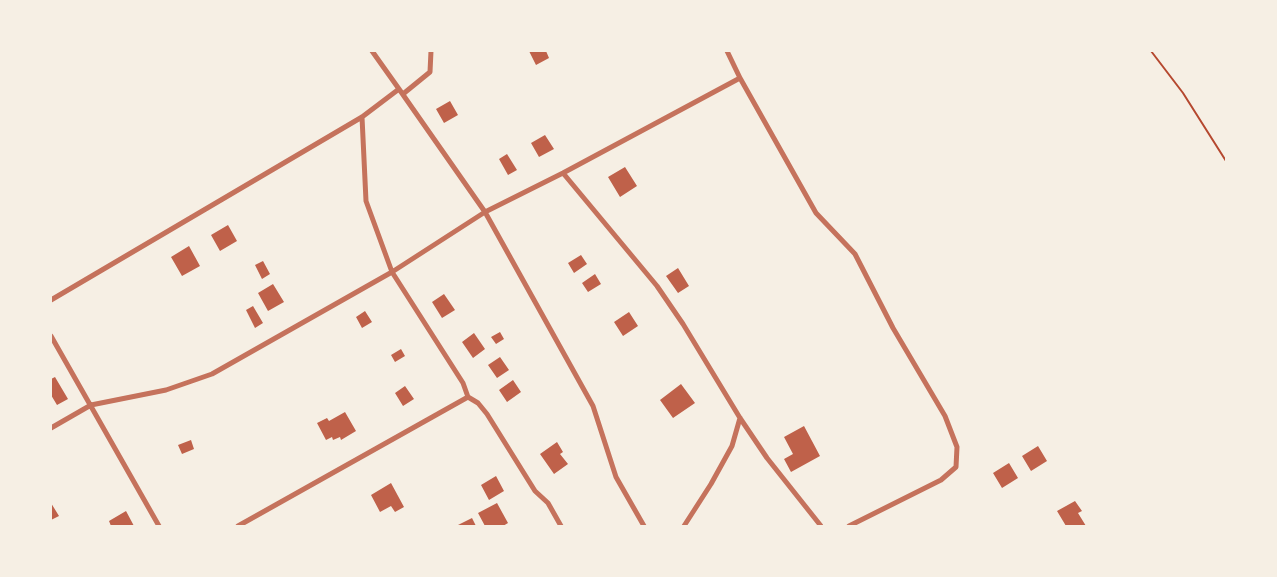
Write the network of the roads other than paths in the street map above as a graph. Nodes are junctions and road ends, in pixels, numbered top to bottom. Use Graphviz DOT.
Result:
graph roads {
  1 [pos="372,51"];
  2 [pos="431,51"];
  3 [pos="727,51"];
  4 [pos="740,78"];
  5 [pos="401,92"];
  6 [pos="362,116"];
  7 [pos="563,173"];
  8 [pos="485,212"];
  9 [pos="392,272"];
  10 [pos="51,300"];
  11 [pos="51,336"];
  12 [pos="468,397"];
  13 [pos="91,405"];
  14 [pos="740,418"];
  15 [pos="51,428"];
  16 [pos="159,526"];
  17 [pos="238,526"];
  18 [pos="561,526"];
  19 [pos="644,526"];
  20 [pos="684,526"];
  21 [pos="821,526"];
  22 [pos="849,526"];
  1 -- 5 [label="street"];
  2 -- 5 [label="street"];
  3 -- 4 [label="street"];
  4 -- 7 [label="street"];
  4 -- 22 [label="street"];
  5 -- 6 [label="street"];
  5 -- 8 [label="street"];
  6 -- 9 [label="street"];
  6 -- 10 [label="street"];
  7 -- 8 [label="street"];
  7 -- 14 [label="street"];
  8 -- 9 [label="street"];
  8 -- 19 [label="street"];
  9 -- 12 [label="street"];
  9 -- 13 [label="street"];
  11 -- 13 [label="street"];
  12 -- 17 [label="street"];
  12 -- 18 [label="street"];
  13 -- 15 [label="street"];
  13 -- 16 [label="street"];
  14 -- 20 [label="street"];
  14 -- 21 [label="street"];
}
